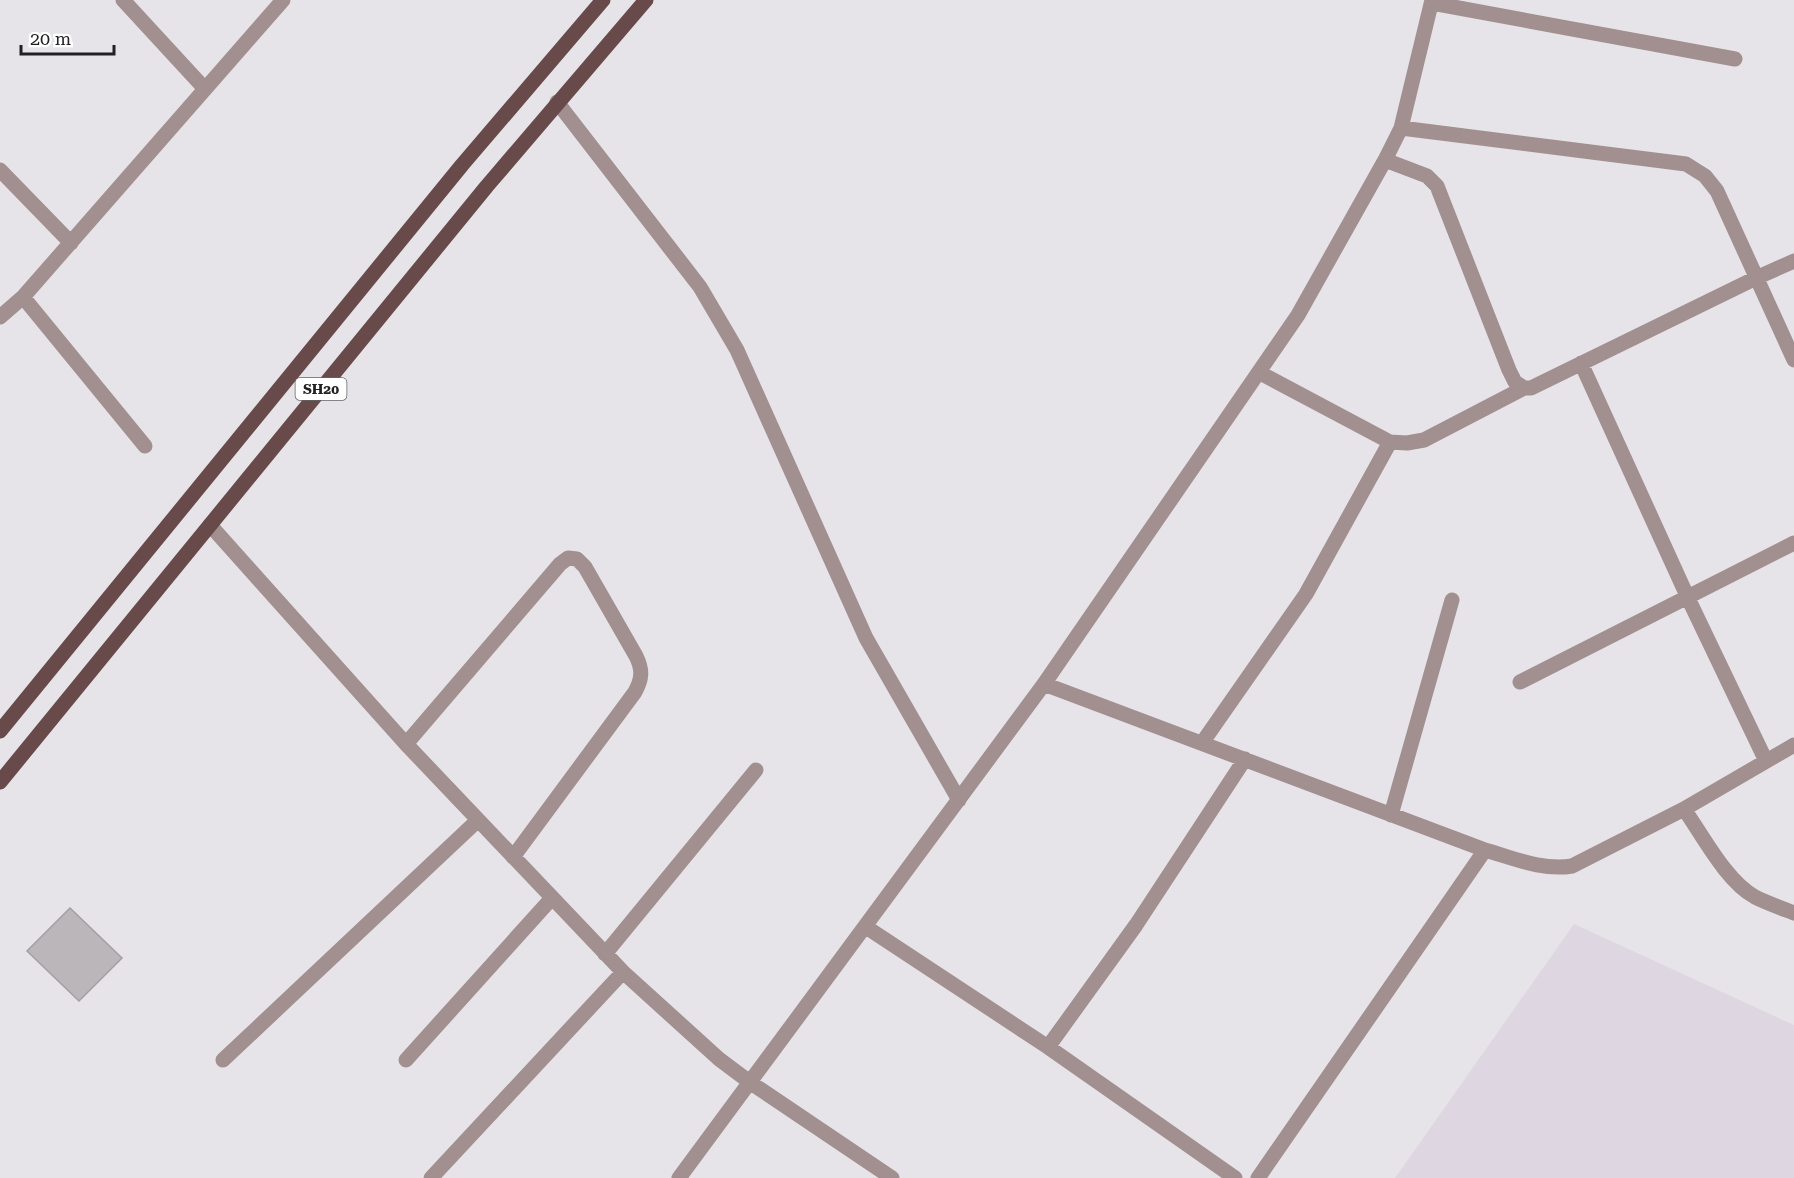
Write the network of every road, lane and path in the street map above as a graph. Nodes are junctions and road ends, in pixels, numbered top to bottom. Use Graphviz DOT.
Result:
graph roads {
  1 [pos="123,0"];
  2 [pos="283,0"];
  3 [pos="603,0"];
  4 [pos="646,0"];
  5 [pos="1432,2"];
  6 [pos="1735,59"];
  7 [pos="205,89"];
  8 [pos="557,102"];
  9 [pos="1401,128"];
  10 [pos="1385,160"];
  11 [pos="0,170"];
  12 [pos="71,243"];
  13 [pos="1794,261"];
  14 [pos="1756,278"];
  15 [pos="23,297"];
  16 [pos="0,317"];
  17 [pos="1794,360"];
  18 [pos="1581,363"];
  19 [pos="1260,373"];
  20 [pos="1524,388"];
  21 [pos="1390,442"];
  22 [pos="145,446"];
  23 [pos="210,525"];
  24 [pos="1794,543"];
  25 [pos="1688,598"];
  26 [pos="1452,600"];
  27 [pos="1520,682"];
  28 [pos="1044,684"];
  29 [pos="0,731"];
  30 [pos="1202,743"];
  31 [pos="406,744"];
  32 [pos="1794,745"];
  33 [pos="1245,759"];
  34 [pos="1766,761"];
  35 [pos="756,770"];
  36 [pos="0,782"];
  37 [pos="959,800"];
  38 [pos="1684,809"];
  39 [pos="1391,814"];
  40 [pos="477,820"];
  41 [pos="1485,850"];
  42 [pos="513,857"];
  43 [pos="552,898"];
  44 [pos="1794,913"];
  45 [pos="866,927"];
  46 [pos="605,954"];
  47 [pos="623,972"];
  48 [pos="1048,1047"];
  49 [pos="223,1060"];
  50 [pos="406,1060"];
  51 [pos="751,1083"];
  52 [pos="431,1178"];
  53 [pos="679,1178"];
  54 [pos="892,1178"];
  55 [pos="1235,1178"];
  56 [pos="1258,1178"];
  1 -- 7 [label="street"];
  2 -- 7 [label="street"];
  3 -- 29 [label="main road, SH20"];
  4 -- 8 [label="main road, SH20"];
  5 -- 6 [label="street"];
  5 -- 9 [label="street"];
  7 -- 12 [label="street"];
  8 -- 23 [label="main road, SH20"];
  8 -- 37 [label="street"];
  9 -- 10 [label="street"];
  9 -- 14 [label="street"];
  10 -- 19 [label="street"];
  10 -- 20 [label="street"];
  11 -- 12 [label="street"];
  12 -- 15 [label="street"];
  13 -- 14 [label="street"];
  14 -- 17 [label="street"];
  14 -- 18 [label="street"];
  15 -- 16 [label="street"];
  15 -- 22 [label="street"];
  18 -- 20 [label="street"];
  18 -- 25 [label="street"];
  19 -- 21 [label="street"];
  19 -- 28 [label="street"];
  20 -- 21 [label="street"];
  21 -- 30 [label="street"];
  23 -- 31 [label="street"];
  23 -- 36 [label="main road, SH20"];
  24 -- 25 [label="street"];
  25 -- 27 [label="street"];
  25 -- 34 [label="street"];
  26 -- 39 [label="street"];
  28 -- 30 [label="street"];
  28 -- 37 [label="street"];
  30 -- 33 [label="street"];
  31 -- 40 [label="street"];
  31 -- 42 [label="street"];
  32 -- 34 [label="street"];
  33 -- 39 [label="street"];
  33 -- 48 [label="street"];
  34 -- 38 [label="street"];
  35 -- 46 [label="street"];
  37 -- 45 [label="street"];
  38 -- 41 [label="street"];
  38 -- 44 [label="street"];
  39 -- 41 [label="street"];
  40 -- 42 [label="street"];
  40 -- 49 [label="street"];
  41 -- 56 [label="street"];
  42 -- 43 [label="street"];
  43 -- 46 [label="street"];
  43 -- 50 [label="street"];
  45 -- 48 [label="street"];
  45 -- 51 [label="street"];
  46 -- 47 [label="street"];
  47 -- 51 [label="street"];
  47 -- 52 [label="street"];
  48 -- 55 [label="street"];
  51 -- 53 [label="street"];
  51 -- 54 [label="street"];
}
